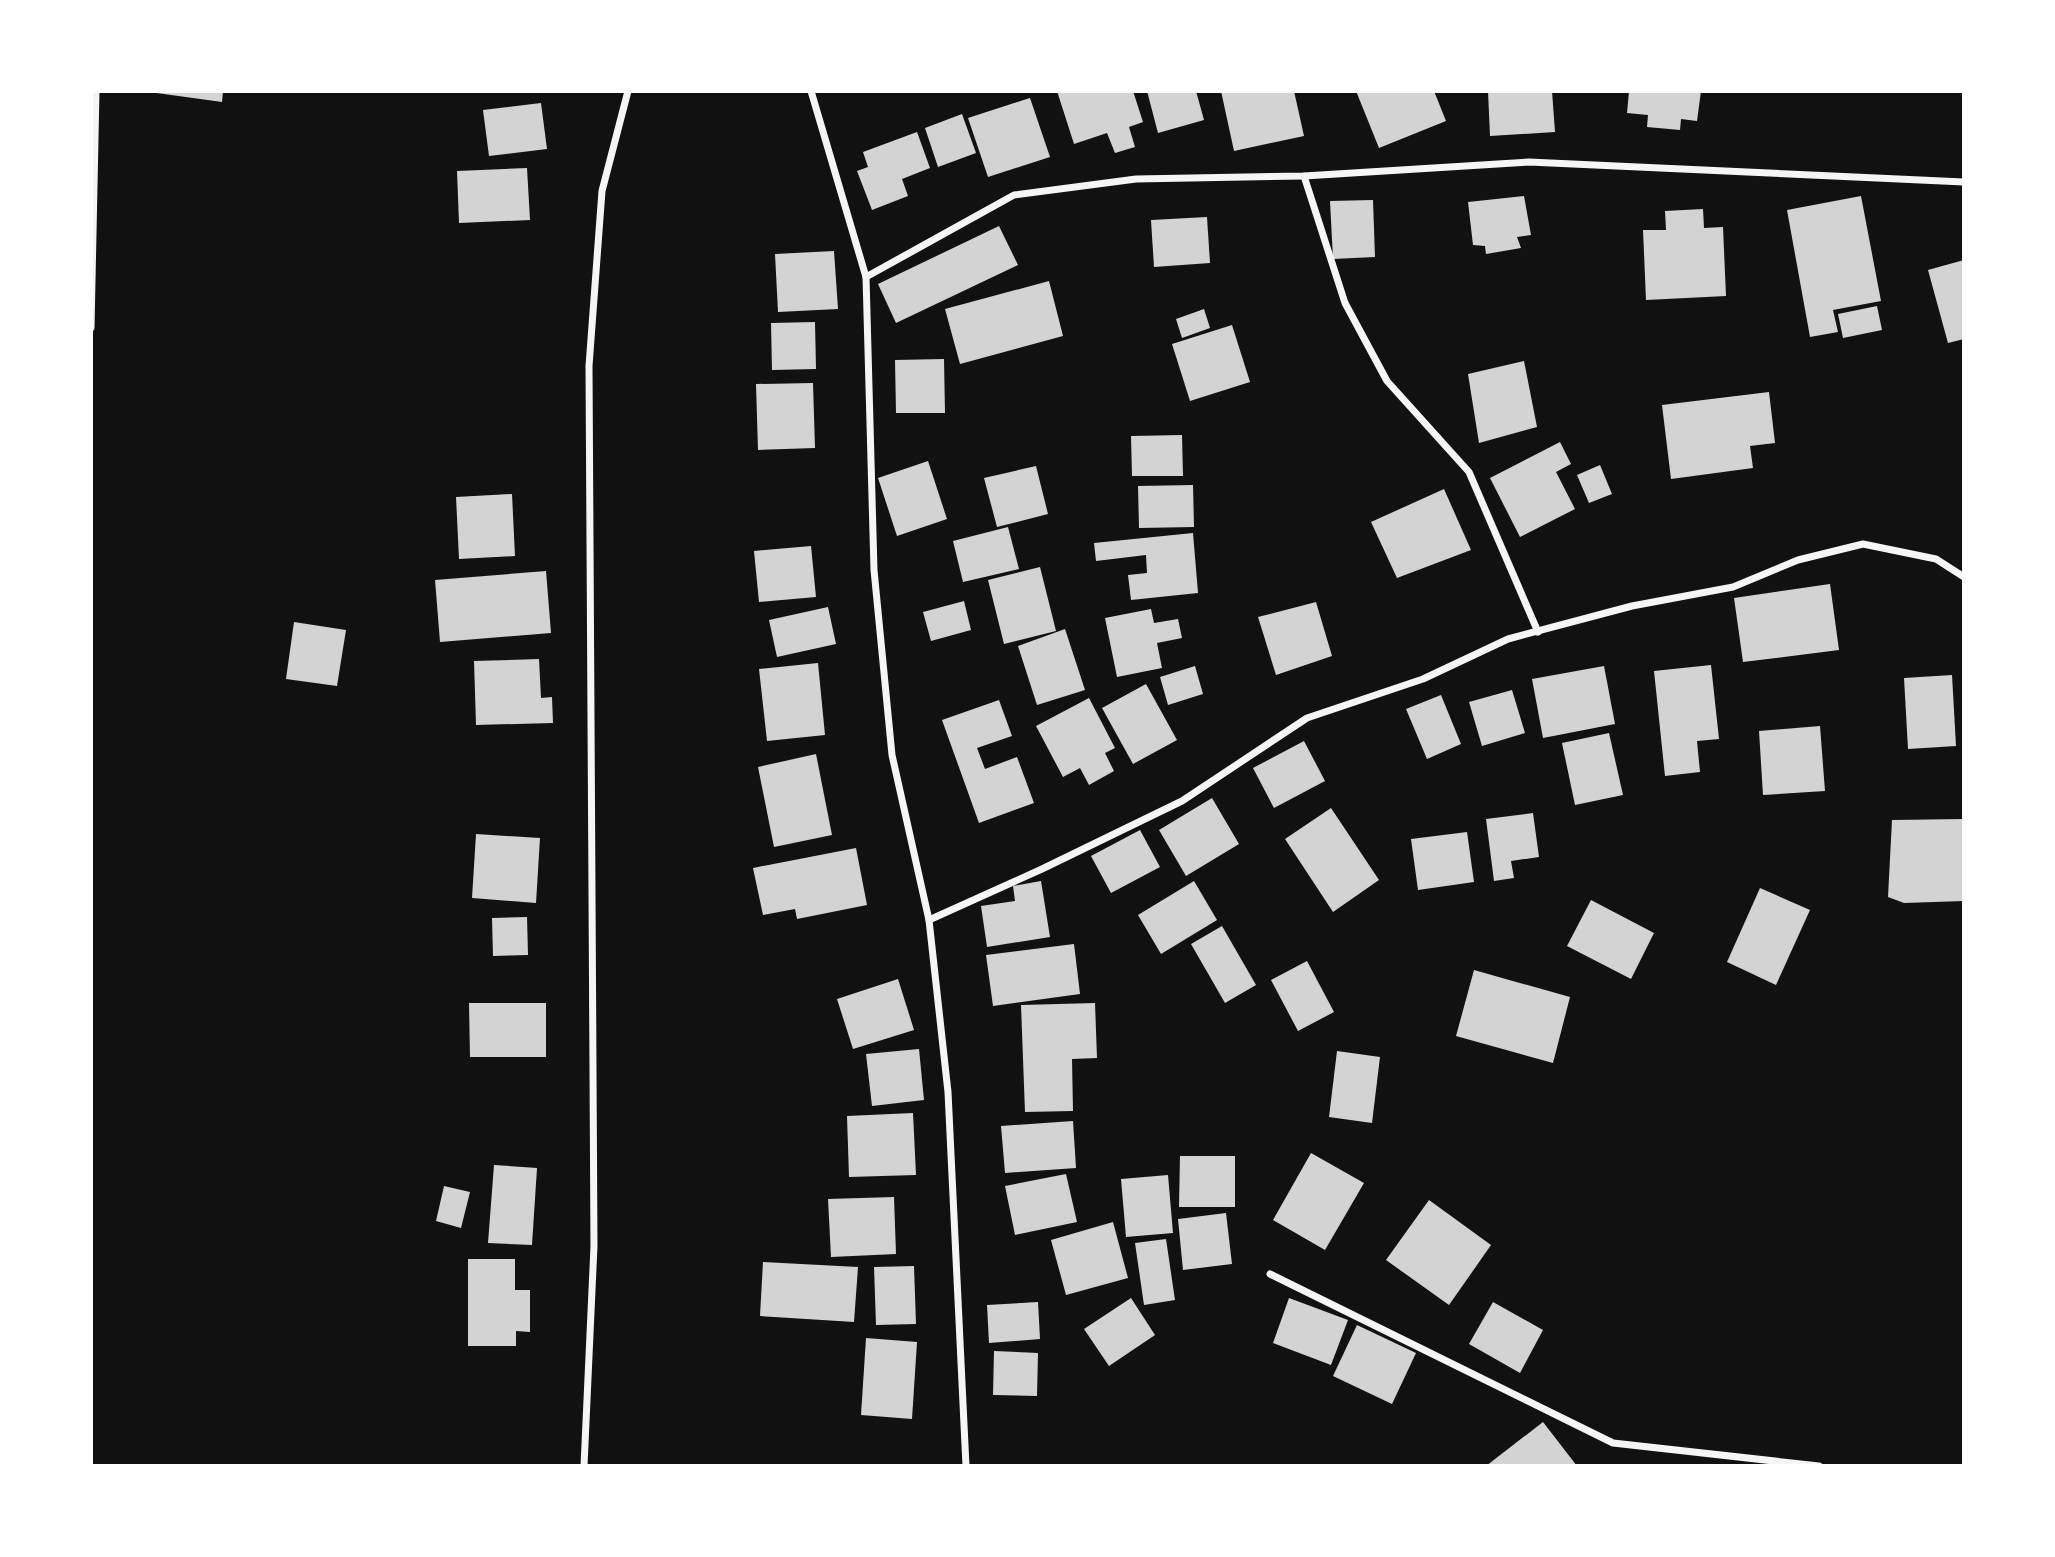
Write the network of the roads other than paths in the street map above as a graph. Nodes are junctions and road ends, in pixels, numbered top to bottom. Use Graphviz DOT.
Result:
graph roads {
  1 [pos="96,91"];
  2 [pos="628,91"];
  3 [pos="811,91"];
  4 [pos="1304,176"];
  5 [pos="1964,182"];
  6 [pos="866,277"];
  7 [pos="91,328"];
  8 [pos="1964,577"];
  9 [pos="1538,632"];
  10 [pos="929,920"];
  11 [pos="1270,1274"];
  12 [pos="584,1466"];
  13 [pos="966,1466"];
  14 [pos="1819,1466"];
  1 -- 7 [label="street"];
  2 -- 12 [label="street"];
  3 -- 6 [label="street"];
  4 -- 5 [label="street"];
  4 -- 6 [label="street"];
  4 -- 9 [label="street"];
  6 -- 10 [label="street"];
  8 -- 9 [label="street"];
  9 -- 10 [label="street"];
  10 -- 13 [label="street"];
  11 -- 14 [label="street"];
}
